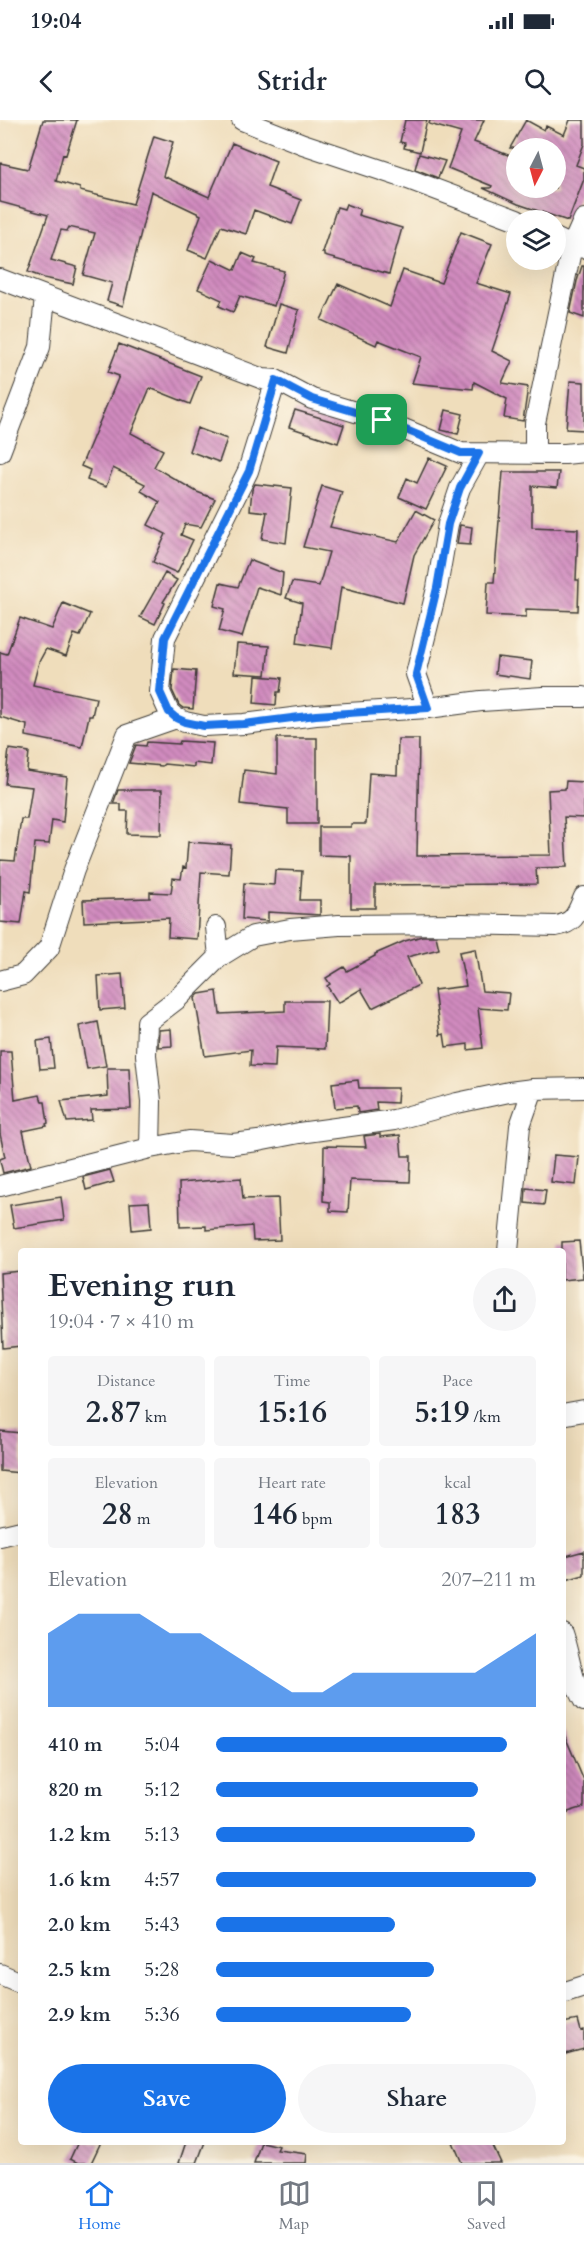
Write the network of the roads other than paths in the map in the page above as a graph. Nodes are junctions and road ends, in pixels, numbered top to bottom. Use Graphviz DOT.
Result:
graph roads {
  1 [pos="242,120"];
  2 [pos="506,216"];
  3 [pos="584,219"];
  4 [pos="570,244"];
  5 [pos="0,279"];
  6 [pos="45,297"];
  7 [pos="276,380"];
  8 [pos="0,452"];
  9 [pos="584,452"];
  10 [pos="479,453"];
  11 [pos="535,454"];
  12 [pos="584,698"];
  13 [pos="428,708"];
  14 [pos="176,718"];
  15 [pos="584,897"];
  16 [pos="216,927"];
  17 [pos="219,957"];
  18 [pos="0,981"];
  19 [pos="584,1088"];
  20 [pos="533,1089"];
  21 [pos="509,1092"];
  22 [pos="520,1126"];
  23 [pos="150,1148"];
  24 [pos="0,1186"];
  25 [pos="508,1248"];
  26 [pos="584,1411"];
  27 [pos="566,1414"];
  28 [pos="18,1532"];
  29 [pos="0,1536"];
  30 [pos="566,1644"];
  31 [pos="584,1701"];
  32 [pos="0,1974"];
  33 [pos="18,1982"];
  34 [pos="584,1986"];
  35 [pos="566,1993"];
  1 -- 2 [label="street"];
  3 -- 4 [label="street"];
  4 -- 11 [label="street"];
  5 -- 6 [label="street"];
  6 -- 7 [label="street"];
  6 -- 8 [label="street"];
  7 -- 10 [label="street"];
  7 -- 14 [label="street"];
  9 -- 11 [label="street"];
  10 -- 11 [label="street"];
  10 -- 13 [label="street"];
  12 -- 13 [label="street"];
  13 -- 14 [label="street"];
  14 -- 18 [label="street"];
  15 -- 17 [label="street"];
  16 -- 17 [label="street"];
  17 -- 23 [label="street"];
  19 -- 20 [label="street"];
  20 -- 21 [label="street"];
  20 -- 22 [label="street"];
  21 -- 22 [label="street"];
  21 -- 23 [label="street"];
  22 -- 25 [label="street"];
  23 -- 24 [label="street"];
  26 -- 27 [label="street"];
  28 -- 29 [label="street"];
  30 -- 31 [label="street"];
  32 -- 33 [label="street"];
  34 -- 35 [label="street"];
}
